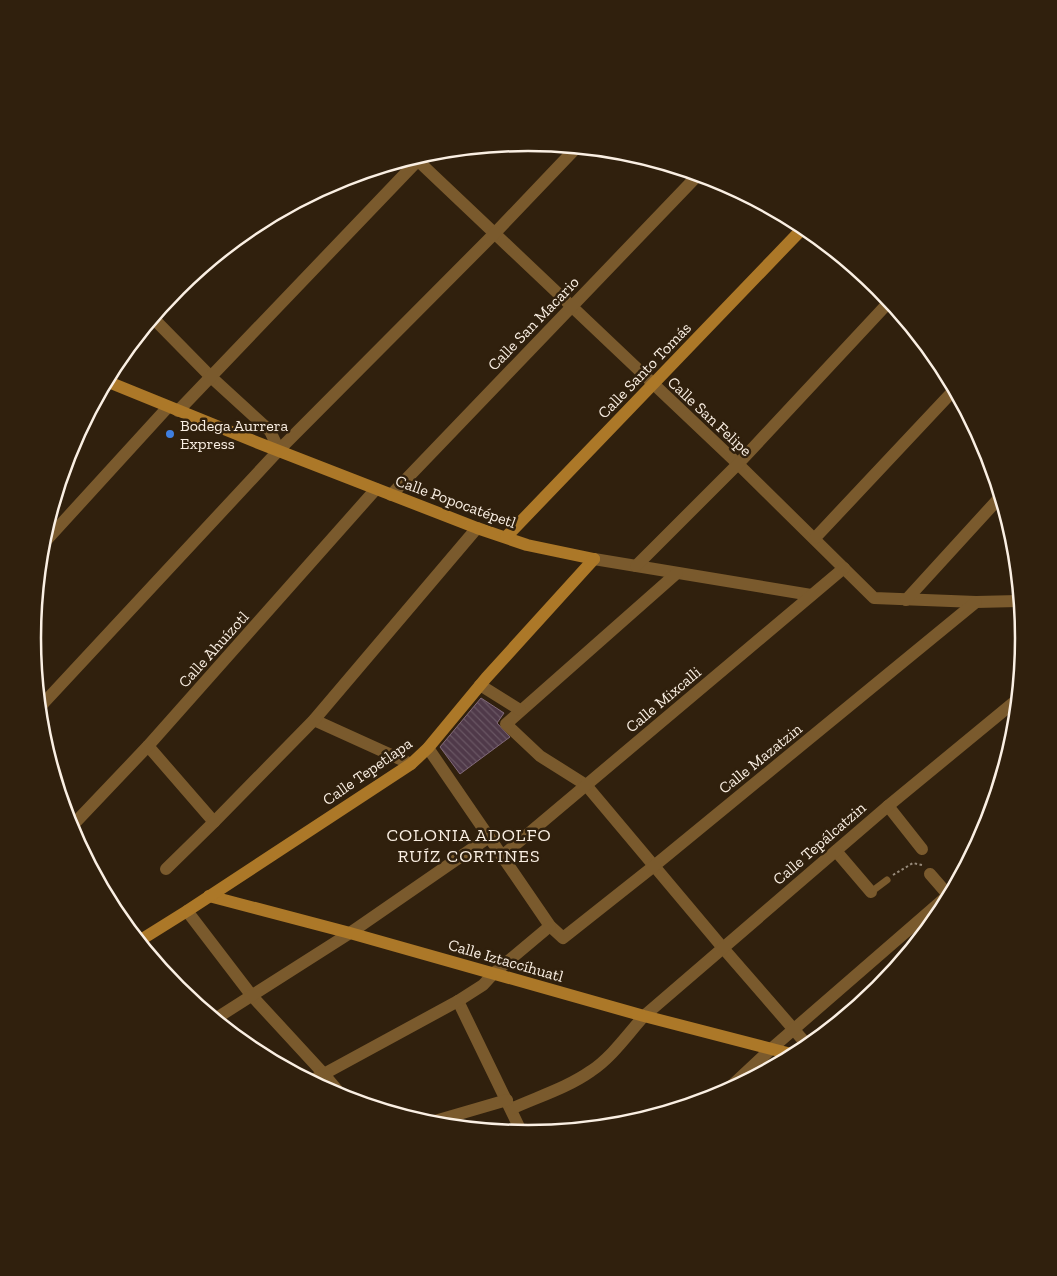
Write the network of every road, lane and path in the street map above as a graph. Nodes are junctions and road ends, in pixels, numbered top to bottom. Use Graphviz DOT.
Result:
graph roads {
  1 [pos="571,153"];
  2 [pos="424,162"];
  3 [pos="412,165"];
  4 [pos="693,180"];
  5 [pos="494,233"];
  6 [pos="799,233"];
  7 [pos="885,306"];
  8 [pos="572,307"];
  9 [pos="157,323"];
  10 [pos="211,377"];
  11 [pos="113,384"];
  12 [pos="652,384"];
  13 [pos="950,394"];
  14 [pos="173,409"];
  15 [pos="279,450"];
  16 [pos="738,464"];
  17 [pos="376,489"];
  18 [pos="391,495"];
  19 [pos="996,502"];
  20 [pos="477,528"];
  21 [pos="53,533"];
  22 [pos="506,537"];
  23 [pos="815,538"];
  24 [pos="594,559"];
  25 [pos="636,566"];
  26 [pos="844,568"];
  27 [pos="677,573"];
  28 [pos="811,595"];
  29 [pos="906,600"];
  30 [pos="1015,601"];
  31 [pos="976,602"];
  32 [pos="480,685"];
  33 [pos="45,702"];
  34 [pos="1012,704"];
  35 [pos="520,710"];
  36 [pos="314,720"];
  37 [pos="148,746"];
  38 [pos="428,748"];
  39 [pos="411,764"];
  40 [pos="586,786"];
  41 [pos="888,806"];
  42 [pos="76,820"];
  43 [pos="214,822"];
  44 [pos="489,838"];
  45 [pos="922,849"];
  46 [pos="836,851"];
  47 [pos="502,856"];
  48 [pos="654,866"];
  49 [pos="166,870"];
  50 [pos="898,872"];
  51 [pos="930,874"];
  52 [pos="888,880"];
  53 [pos="946,890"];
  54 [pos="871,892"];
  55 [pos="209,896"];
  56 [pos="935,907"];
  57 [pos="188,912"];
  58 [pos="550,926"];
  59 [pos="350,933"];
  60 [pos="144,938"];
  61 [pos="723,948"];
  62 [pos="494,973"];
  63 [pos="252,996"];
  64 [pos="458,1001"];
  65 [pos="221,1015"];
  66 [pos="644,1016"];
  67 [pos="794,1029"];
  68 [pos="803,1040"];
  69 [pos="771,1049"];
  70 [pos="784,1053"];
  71 [pos="324,1073"];
  72 [pos="743,1076"];
  73 [pos="317,1077"];
  74 [pos="332,1084"];
  75 [pos="509,1104"];
  76 [pos="448,1118"];
  77 [pos="518,1125"];
  1 -- 5 [label="street"];
  2 -- 5 [label="street, Calle San Felipe"];
  3 -- 10 [label="street"];
  4 -- 8 [label="street, Calle San Macario"];
  5 -- 8 [label="street, Calle San Felipe"];
  5 -- 15 [label="street"];
  6 -- 12 [label="street, Calle Santo Tomás"];
  7 -- 16 [label="street"];
  8 -- 12 [label="street, Calle San Felipe"];
  8 -- 18 [label="street, Calle San Macario"];
  9 -- 10 [label="street"];
  10 -- 14 [label="street"];
  10 -- 15 [label="street"];
  11 -- 14 [label="street, Calle Popocatépetl"];
  12 -- 16 [label="street, Calle San Felipe"];
  12 -- 22 [label="street, Calle Santo Tomás"];
  13 -- 23 [label="street"];
  14 -- 15 [label="street, Calle Popocatépetl"];
  14 -- 21 [label="street"];
  15 -- 17 [label="street, Calle Popocatépetl"];
  15 -- 33 [label="street"];
  16 -- 23 [label="street, Calle San Felipe"];
  16 -- 25 [label="street"];
  17 -- 18 [label="street, Calle Popocatépetl"];
  17 -- 37 [label="street, Calle Ahuízotl"];
  18 -- 20 [label="street, Calle Popocatépetl"];
  19 -- 29 [label="street"];
  20 -- 22 [label="street, Calle Popocatépetl"];
  20 -- 36 [label="street"];
  22 -- 24 [label="street, Calle Popocatépetl"];
  23 -- 26 [label="street, Calle San Felipe"];
  24 -- 25 [label="street, Calle Popocatépetl"];
  24 -- 32 [label="street, Calle Tepetlapa"];
  25 -- 27 [label="street, Calle Popocatépetl"];
  26 -- 28 [label="street, Calle Mixcalli"];
  26 -- 29 [label="street, Calle San Felipe"];
  27 -- 28 [label="street, Calle Popocatépetl"];
  27 -- 35 [label="street"];
  28 -- 40 [label="street, Calle Mixcalli"];
  29 -- 31 [label="street"];
  30 -- 31 [label="street"];
  31 -- 48 [label="street, Calle Mazatzin"];
  32 -- 35 [label="street"];
  32 -- 38 [label="street, Calle Tepetlapa"];
  34 -- 41 [label="street, Calle Tepálcatzin"];
  35 -- 40 [label="street"];
  36 -- 39 [label="street"];
  36 -- 43 [label="street"];
  37 -- 42 [label="street, Calle Ahuízotl"];
  37 -- 43 [label="street"];
  38 -- 39 [label="street, Calle Tepetlapa"];
  38 -- 44 [label="street"];
  39 -- 55 [label="street, Calle Tepetlapa"];
  40 -- 47 [label="street, Calle Mixcalli"];
  40 -- 48 [label="street"];
  41 -- 45 [label="street"];
  41 -- 46 [label="street, Calle Tepálcatzin"];
  43 -- 49 [label="street"];
  44 -- 47 [label="street"];
  44 -- 59 [label="street"];
  46 -- 54 [label="street"];
  46 -- 61 [label="street, Calle Tepálcatzin"];
  47 -- 58 [label="street"];
  48 -- 58 [label="street, Calle Mazatzin"];
  48 -- 61 [label="street"];
  50 -- 51 [label="path"];
  51 -- 53 [label="street"];
  52 -- 54 [label="lane"];
  55 -- 57 [label="street, Calle Tepetlapa"];
  55 -- 59 [label="street, Calle Iztaccíhuatl"];
  56 -- 67 [label="street"];
  57 -- 60 [label="street, Calle Tepetlapa"];
  57 -- 63 [label="street"];
  58 -- 62 [label="street"];
  59 -- 62 [label="street, Calle Iztaccíhuatl"];
  59 -- 63 [label="street"];
  61 -- 66 [label="street, Calle Tepálcatzin"];
  61 -- 67 [label="street"];
  62 -- 64 [label="street"];
  62 -- 66 [label="street, Calle Iztaccíhuatl"];
  63 -- 65 [label="street"];
  63 -- 71 [label="street"];
  64 -- 71 [label="street"];
  64 -- 75 [label="street"];
  66 -- 69 [label="street, Calle Iztaccíhuatl"];
  66 -- 75 [label="street, Calle Tepálcatzin"];
  67 -- 68 [label="street"];
  67 -- 69 [label="street"];
  69 -- 70 [label="street, Calle Iztaccíhuatl"];
  69 -- 72 [label="street"];
  71 -- 73 [label="street"];
  71 -- 74 [label="street"];
  75 -- 76 [label="street, Calle Tepálcatzin"];
  75 -- 77 [label="street"];
}
